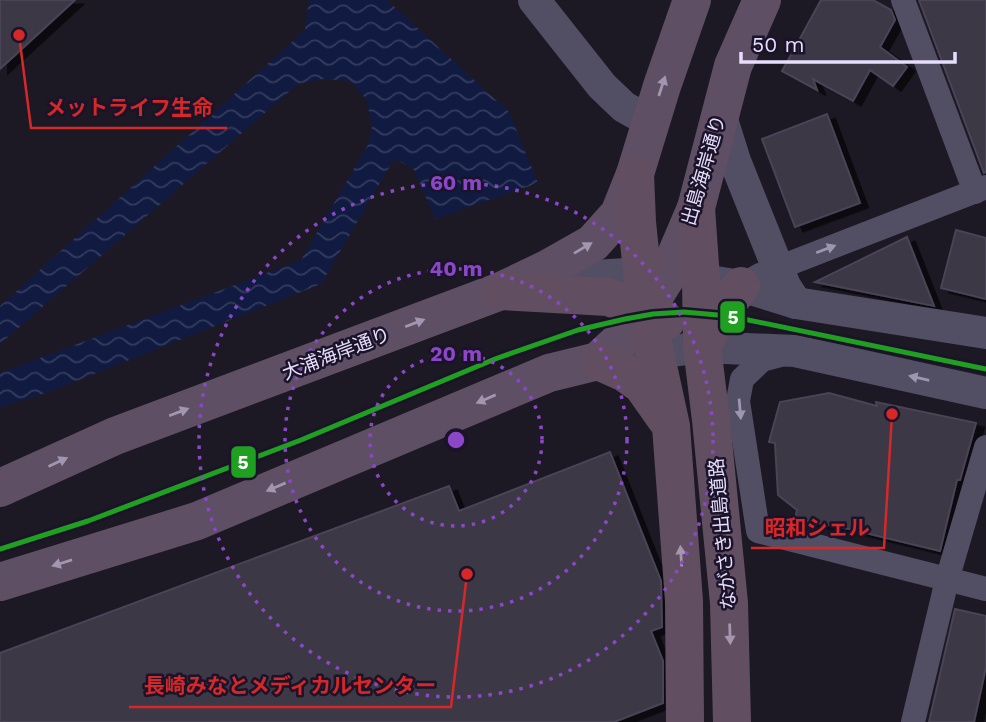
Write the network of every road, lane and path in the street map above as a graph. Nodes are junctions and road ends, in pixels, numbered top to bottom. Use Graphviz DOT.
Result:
graph roads {
  1 [pos="534,0"];
  2 [pos="692,0"];
  3 [pos="762,0"];
  4 [pos="903,0"];
  5 [pos="720,113"];
  6 [pos="651,122"];
  7 [pos="635,174"];
  8 [pos="980,189"];
  9 [pos="696,208"];
  10 [pos="778,268"];
  11 [pos="670,276"];
  12 [pos="741,286"];
  13 [pos="501,291"];
  14 [pos="796,303"];
  15 [pos="646,311"];
  16 [pos="986,333"];
  17 [pos="702,346"];
  18 [pos="795,351"];
  19 [pos="654,352"];
  20 [pos="598,361"];
  21 [pos="986,393"];
  22 [pos="671,426"];
  23 [pos="986,447"];
  24 [pos="0,488"];
  25 [pos="947,580"];
  26 [pos="0,582"];
  27 [pos="986,589"];
  28 [pos="685,722"];
  29 [pos="732,722"];
  30 [pos="913,722"];
  1 -- 6 [label="street"];
  6 -- 2 [label="highway, one-way"];
  3 -- 5 [label="highway, 出島海岸通り"];
  4 -- 8 [label="street"];
  5 -- 9 [label="highway, 出島海岸通り"];
  5 -- 10 [label="street"];
  6 -- 7 [label="highway"];
  7 -- 11 [label="highway, ながさき出島道路"];
  13 -- 7 [label="highway, 大浦海岸通り, one-way"];
  10 -- 8 [label="street, one-way"];
  9 -- 11 [label="highway, ながさき出島道路"];
  10 -- 12 [label="street"];
  10 -- 14 [label="street"];
  11 -- 12 [label="street"];
  11 -- 13 [label="street"];
  11 -- 15 [label="highway, ながさき出島道路"];
  11 -- 17 [label="highway, ながさき出島道路"];
  12 -- 14 [label="street"];
  12 -- 17 [label="highway"];
  13 -- 15 [label="highway"];
  24 -- 13 [label="highway, 大浦海岸通り, one-way"];
  14 -- 16 [label="street"];
  15 -- 17 [label="highway"];
  15 -- 19 [label="highway, ながさき出島道路"];
  15 -- 20 [label="highway"];
  17 -- 18 [label="street"];
  17 -- 19 [label="street"];
  17 -- 22 [label="highway, ながさき出島道路"];
  17 -- 29 [label="highway, ながさき出島道路, one-way"];
  21 -- 18 [label="street, one-way"];
  18 -- 25 [label="street, one-way"];
  19 -- 20 [label="street"];
  19 -- 22 [label="highway, ながさき出島道路"];
  20 -- 22 [label="highway"];
  20 -- 26 [label="highway, one-way"];
  28 -- 22 [label="highway, ながさき出島道路, one-way"];
  23 -- 25 [label="street"];
  25 -- 27 [label="street"];
  25 -- 30 [label="street"];
}
